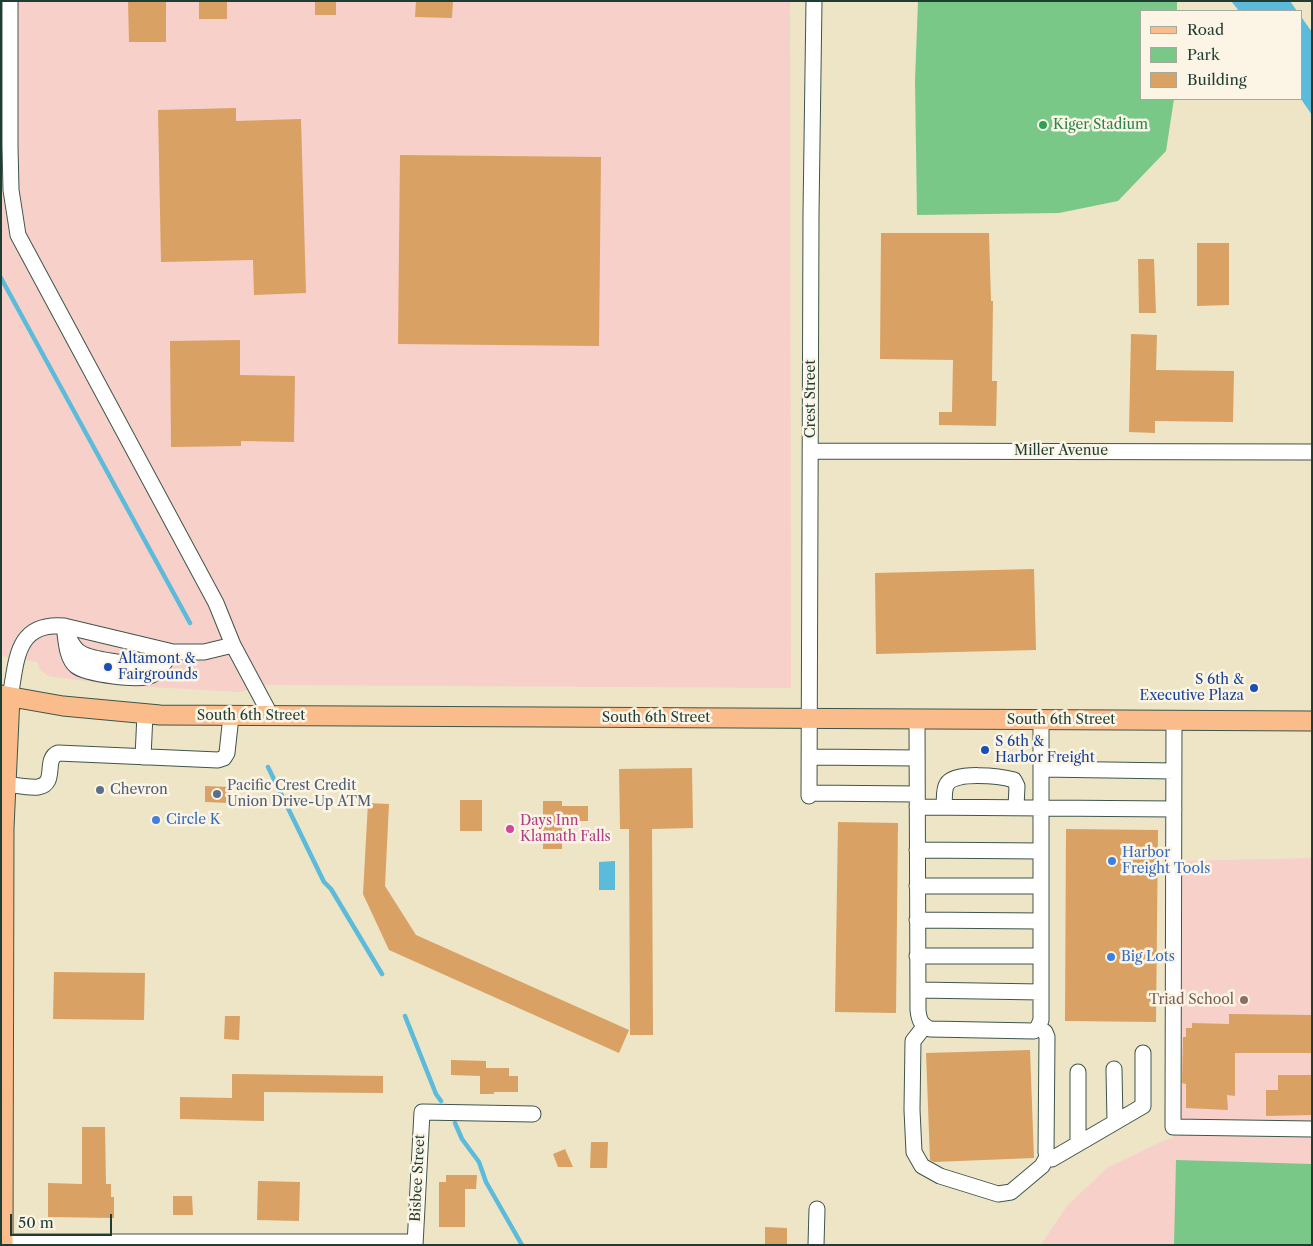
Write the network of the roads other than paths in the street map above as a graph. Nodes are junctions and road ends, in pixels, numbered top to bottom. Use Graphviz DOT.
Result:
graph roads {
  1 [pos="10,1"];
  2 [pos="814,1"];
  3 [pos="6,146"];
  4 [pos="811,451"];
  5 [pos="1312,452"];
  6 [pos="64,626"];
  7 [pos="233,645"];
  8 [pos="173,652"];
  9 [pos="6,696"];
  10 [pos="145,714"];
  11 [pos="231,716"];
  12 [pos="271,716"];
  13 [pos="809,718"];
  14 [pos="917,719"];
  15 [pos="1042,720"];
  16 [pos="1174,720"];
  17 [pos="1312,721"];
  18 [pos="143,757"];
  19 [pos="809,757"];
  20 [pos="917,758"];
  21 [pos="1041,769"];
  22 [pos="1174,771"];
  23 [pos="6,784"];
  24 [pos="917,801"];
  25 [pos="944,807"];
  26 [pos="1016,807"];
  27 [pos="1041,807"];
  28 [pos="1174,809"];
  29 [pos="917,850"];
  30 [pos="1041,851"];
  31 [pos="917,886"];
  32 [pos="1041,886"];
  33 [pos="918,920"];
  34 [pos="1041,921"];
  35 [pos="918,956"];
  36 [pos="1041,956"];
  37 [pos="3,986"];
  38 [pos="918,990"];
  39 [pos="1041,992"];
  40 [pos="924,1026"];
  41 [pos="1038,1027"];
  42 [pos="1143,1053"];
  43 [pos="1114,1069"];
  44 [pos="1078,1072"];
  45 [pos="533,1114"];
  46 [pos="1115,1122"];
  47 [pos="1312,1129"];
  48 [pos="1078,1143"];
  49 [pos="1047,1157"];
  50 [pos="817,1210"];
  51 [pos="3,1243"];
  52 [pos="415,1244"];
  53 [pos="816,1245"];
  1 -- 3 [label="street"];
  2 -- 4 [label="street, Crest Street"];
  3 -- 7 [label="street"];
  4 -- 5 [label="street, Miller Avenue"];
  4 -- 13 [label="street, Crest Street"];
  6 -- 8 [label="street"];
  6 -- 8 [label="street"];
  6 -- 9 [label="street"];
  7 -- 8 [label="street"];
  7 -- 12 [label="street"];
  9 -- 10 [label="main road, South 6th Street"];
  9 -- 23 [label="main road"];
  10 -- 11 [label="main road, South 6th Street"];
  10 -- 18 [label="street"];
  11 -- 12 [label="main road, South 6th Street"];
  11 -- 18 [label="street"];
  12 -- 13 [label="main road, South 6th Street"];
  13 -- 14 [label="main road, South 6th Street"];
  13 -- 19 [label="street, Crest Street"];
  14 -- 15 [label="main road, South 6th Street"];
  14 -- 20 [label="street"];
  15 -- 16 [label="main road, South 6th Street"];
  15 -- 21 [label="street"];
  16 -- 17 [label="main road, South 6th Street"];
  16 -- 22 [label="street"];
  18 -- 23 [label="street"];
  19 -- 20 [label="street"];
  19 -- 24 [label="street, Crest Street"];
  20 -- 24 [label="street"];
  21 -- 22 [label="street"];
  21 -- 27 [label="street"];
  22 -- 28 [label="street"];
  23 -- 37 [label="main road"];
  24 -- 25 [label="street"];
  24 -- 29 [label="street"];
  25 -- 26 [label="street"];
  25 -- 26 [label="street"];
  26 -- 27 [label="street"];
  27 -- 28 [label="street"];
  27 -- 30 [label="street"];
  28 -- 47 [label="street"];
  29 -- 30 [label="street"];
  29 -- 31 [label="street"];
  30 -- 32 [label="street"];
  31 -- 32 [label="street"];
  31 -- 33 [label="street"];
  32 -- 34 [label="street"];
  33 -- 34 [label="street"];
  33 -- 35 [label="street"];
  34 -- 36 [label="street"];
  35 -- 36 [label="street"];
  35 -- 38 [label="street"];
  36 -- 39 [label="street"];
  37 -- 51 [label="main road"];
  38 -- 39 [label="street"];
  38 -- 40 [label="street"];
  39 -- 41 [label="street"];
  40 -- 41 [label="street"];
  40 -- 49 [label="street"];
  41 -- 49 [label="street"];
  42 -- 46 [label="street"];
  43 -- 46 [label="street"];
  44 -- 48 [label="street"];
  45 -- 52 [label="street, Bisbee Street"];
  46 -- 48 [label="street"];
  48 -- 49 [label="street"];
  50 -- 53 [label="street"];
  51 -- 52 [label="street"];
}
